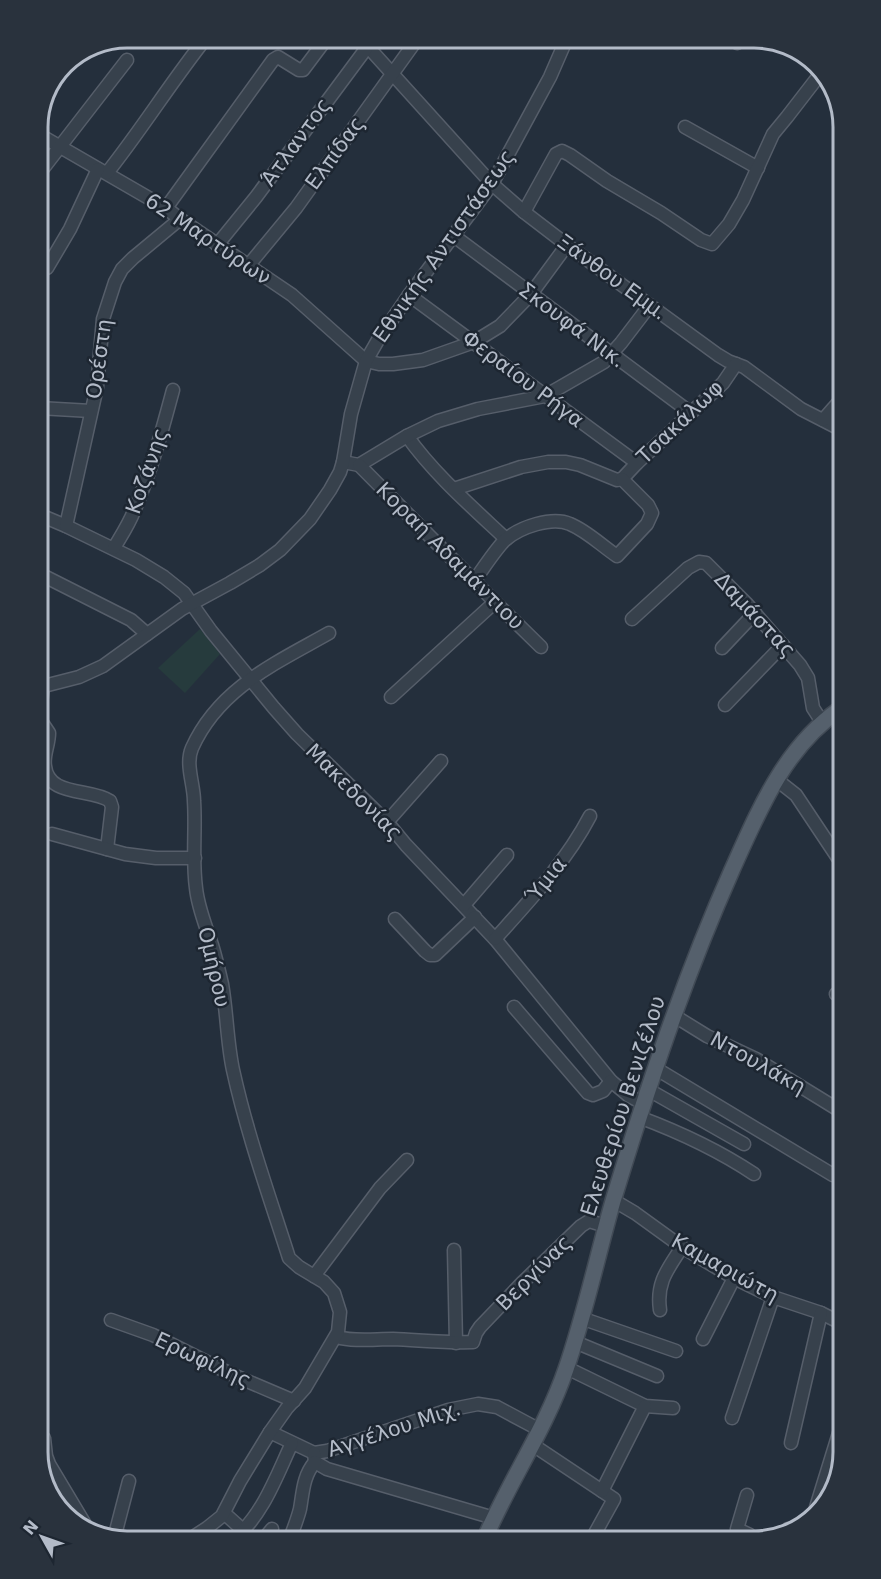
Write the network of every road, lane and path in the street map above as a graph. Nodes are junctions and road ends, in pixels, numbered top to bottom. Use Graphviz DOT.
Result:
graph roads {
  1 [pos="198,48"];
  2 [pos="320,48"];
  3 [pos="362,48"];
  4 [pos="372,48"];
  5 [pos="411,48"];
  6 [pos="563,48"];
  7 [pos="127,60"];
  8 [pos="392,74"];
  9 [pos="817,79"];
  10 [pos="685,127"];
  11 [pos="48,140"];
  12 [pos="59,147"];
  13 [pos="48,162"];
  14 [pos="758,168"];
  15 [pos="102,171"];
  16 [pos="492,184"];
  17 [pos="166,208"];
  18 [pos="524,212"];
  19 [pos="180,219"];
  20 [pos="454,237"];
  21 [pos="217,245"];
  22 [pos="567,245"];
  23 [pos="248,266"];
  24 [pos="48,268"];
  25 [pos="531,294"];
  26 [pos="410,295"];
  27 [pos="650,305"];
  28 [pos="474,342"];
  29 [pos="612,354"];
  30 [pos="366,361"];
  31 [pos="736,364"];
  32 [pos="173,390"];
  33 [pos="545,396"];
  34 [pos="48,409"];
  35 [pos="833,409"];
  36 [pos="91,411"];
  37 [pos="691,413"];
  38 [pos="823,420"];
  39 [pos="833,425"];
  40 [pos="407,436"];
  41 [pos="343,462"];
  42 [pos="637,463"];
  43 [pos="359,465"];
  44 [pos="622,479"];
  45 [pos="454,489"];
  46 [pos="48,518"];
  47 [pos="66,526"];
  48 [pos="506,539"];
  49 [pos="114,548"];
  50 [pos="48,578"];
  51 [pos="474,581"];
  52 [pos="495,603"];
  53 [pos="192,604"];
  54 [pos="755,613"];
  55 [pos="632,619"];
  56 [pos="329,633"];
  57 [pos="147,634"];
  58 [pos="783,645"];
  59 [pos="541,647"];
  60 [pos="722,648"];
  61 [pos="249,679"];
  62 [pos="48,686"];
  63 [pos="391,697"];
  64 [pos="725,705"];
  65 [pos="833,714"];
  66 [pos="822,722"];
  67 [pos="441,761"];
  68 [pos="48,776"];
  69 [pos="777,780"];
  70 [pos="590,816"];
  71 [pos="387,822"];
  72 [pos="52,834"];
  73 [pos="107,849"];
  74 [pos="833,850"];
  75 [pos="507,855"];
  76 [pos="195,858"];
  77 [pos="464,905"];
  78 [pos="475,917"];
  79 [pos="395,919"];
  80 [pos="495,939"];
  81 [pos="514,1007"];
  82 [pos="673,1015"];
  83 [pos="655,1068"];
  84 [pos="611,1082"];
  85 [pos="643,1103"];
  86 [pos="833,1106"];
  87 [pos="744,1144"];
  88 [pos="407,1160"];
  89 [pos="754,1174"];
  90 [pos="833,1175"];
  91 [pos="613,1200"];
  92 [pos="606,1226"];
  93 [pos="682,1247"];
  94 [pos="454,1250"];
  95 [pos="314,1276"];
  96 [pos="734,1278"];
  97 [pos="773,1297"];
  98 [pos="660,1310"];
  99 [pos="821,1313"];
  100 [pos="581,1318"];
  101 [pos="833,1319"];
  102 [pos="111,1320"];
  103 [pos="337,1337"];
  104 [pos="702,1339"];
  105 [pos="574,1342"];
  106 [pos="456,1343"];
  107 [pos="676,1351"];
  108 [pos="567,1368"];
  109 [pos="657,1376"];
  110 [pos="294,1401"];
  111 [pos="645,1406"];
  112 [pos="673,1408"];
  113 [pos="732,1418"];
  114 [pos="540,1430"];
  115 [pos="270,1432"];
  116 [pos="292,1443"];
  117 [pos="791,1443"];
  118 [pos="532,1445"];
  119 [pos="833,1453"];
  120 [pos="314,1458"];
  121 [pos="50,1464"];
  122 [pos="129,1481"];
  123 [pos="59,1482"];
  124 [pos="55,1484"];
  125 [pos="602,1491"];
  126 [pos="747,1496"];
  127 [pos="819,1497"];
  128 [pos="224,1513"];
  129 [pos="79,1515"];
  130 [pos="494,1518"];
  131 [pos="116,1530"];
  132 [pos="244,1530"];
  133 [pos="202,1531"];
  134 [pos="293,1531"];
  135 [pos="488,1531"];
  136 [pos="596,1531"];
  137 [pos="735,1531"];
  1 -- 15 [label="street"];
  2 -- 17 [label="street"];
  3 -- 21 [label="street, Άτλαντος"];
  4 -- 8 [label="street, Ξάνθου Εμμ."];
  5 -- 8 [label="street, Ελπίδας"];
  6 -- 16 [label="street, Εθνικής Αντιστάσεως"];
  7 -- 12 [label="street"];
  8 -- 16 [label="street, Ξάνθου Εμμ."];
  8 -- 23 [label="street, Ελπίδας"];
  9 -- 14 [label="street"];
  10 -- 14 [label="street"];
  11 -- 12 [label="street, 62 Μαρτύρων"];
  12 -- 13 [label="street"];
  12 -- 15 [label="street, 62 Μαρτύρων"];
  14 -- 18 [label="street"];
  15 -- 17 [label="street, 62 Μαρτύρων"];
  15 -- 24 [label="street"];
  16 -- 18 [label="street, Ξάνθου Εμμ."];
  16 -- 20 [label="street, Εθνικής Αντιστάσεως"];
  17 -- 19 [label="street, 62 Μαρτύρων"];
  18 -- 22 [label="street, Ξάνθου Εμμ."];
  19 -- 21 [label="street, 62 Μαρτύρων"];
  19 -- 36 [label="street, Ορέστη"];
  20 -- 25 [label="street, Σκουφά Νικ."];
  20 -- 26 [label="street, Εθνικής Αντιστάσεως"];
  21 -- 23 [label="street, 62 Μαρτύρων"];
  22 -- 25 [label="street"];
  22 -- 27 [label="street, Ξάνθου Εμμ."];
  23 -- 30 [label="street, 62 Μαρτύρων"];
  25 -- 28 [label="street"];
  25 -- 29 [label="street, Σκουφά Νικ."];
  26 -- 28 [label="street, Φεραίου Ρήγα"];
  26 -- 30 [label="street, Εθνικής Αντιστάσεως"];
  27 -- 29 [label="street"];
  27 -- 31 [label="street, Ξάνθου Εμμ."];
  28 -- 30 [label="street"];
  28 -- 33 [label="street, Φεραίου Ρήγα"];
  29 -- 33 [label="street"];
  29 -- 37 [label="street, Σκουφά Νικ."];
  30 -- 41 [label="street, Εθνικής Αντιστάσεως"];
  31 -- 37 [label="street, Τσακάλωφ"];
  31 -- 38 [label="street, Ξάνθου Εμμ."];
  32 -- 49 [label="street, Κοζάνης"];
  33 -- 40 [label="street"];
  33 -- 42 [label="street, Φεραίου Ρήγα"];
  34 -- 36 [label="street"];
  35 -- 38 [label="street"];
  36 -- 47 [label="street, Ορέστη"];
  37 -- 42 [label="street, Τσακάλωφ"];
  38 -- 39 [label="street, Ξάνθου Εμμ."];
  40 -- 43 [label="street"];
  40 -- 45 [label="street"];
  41 -- 43 [label="street"];
  41 -- 53 [label="street, Εθνικής Αντιστάσεως"];
  42 -- 44 [label="street, Τσακάλωφ"];
  43 -- 51 [label="street, Κοραή Αδαμάντιου"];
  44 -- 45 [label="street"];
  44 -- 48 [label="street"];
  45 -- 48 [label="street"];
  46 -- 47 [label="street, Μακεδονίας"];
  47 -- 49 [label="street, Μακεδονίας"];
  48 -- 51 [label="street"];
  49 -- 53 [label="street, Μακεδονίας"];
  50 -- 57 [label="street"];
  51 -- 52 [label="street, Κοραή Αδαμάντιου"];
  52 -- 59 [label="street, Κοραή Αδαμάντιου"];
  52 -- 63 [label="street"];
  53 -- 57 [label="street, Εθνικής Αντιστάσεως"];
  53 -- 61 [label="street, Μακεδονίας"];
  54 -- 55 [label="street, Δαμάστας"];
  54 -- 58 [label="street, Δαμάστας"];
  54 -- 60 [label="street"];
  56 -- 61 [label="street, Ομήρου"];
  57 -- 62 [label="street, Εθνικής Αντιστάσεως"];
  58 -- 64 [label="street"];
  58 -- 66 [label="street, Δαμάστας"];
  61 -- 71 [label="street, Μακεδονίας"];
  61 -- 76 [label="street, Ομήρου"];
  65 -- 66 [label="main road, Ελευθερίου Βενιζέλου"];
  66 -- 69 [label="main road, Ελευθερίου Βενιζέλου"];
  67 -- 71 [label="street"];
  68 -- 73 [label="street"];
  69 -- 74 [label="street"];
  69 -- 82 [label="main road, Ελευθερίου Βενιζέλου"];
  70 -- 80 [label="street, Ύμια"];
  71 -- 77 [label="street, Μακεδονίας"];
  72 -- 73 [label="street"];
  73 -- 76 [label="street"];
  75 -- 77 [label="street"];
  76 -- 95 [label="street, Ομήρου"];
  77 -- 78 [label="street, Μακεδονίας"];
  78 -- 79 [label="street"];
  78 -- 80 [label="street, Μακεδονίας"];
  80 -- 84 [label="street, Μακεδονίας"];
  81 -- 84 [label="street"];
  82 -- 83 [label="main road, Ελευθερίου Βενιζέλου"];
  82 -- 86 [label="street, Ντουλάκη"];
  83 -- 85 [label="main road, Ελευθερίου Βενιζέλου"];
  83 -- 90 [label="street"];
  84 -- 85 [label="street, Μακεδονίας"];
  85 -- 87 [label="street"];
  85 -- 89 [label="street"];
  85 -- 91 [label="main road, Ελευθερίου Βενιζέλου"];
  88 -- 95 [label="street"];
  91 -- 92 [label="main road, Ελευθερίου Βενιζέλου"];
  91 -- 93 [label="street, Καμαριώτη"];
  92 -- 100 [label="main road, Ελευθερίου Βενιζέλου"];
  92 -- 106 [label="street, Βεργίνας"];
  93 -- 96 [label="street, Καμαριώτη"];
  93 -- 98 [label="street"];
  94 -- 106 [label="street"];
  95 -- 103 [label="street, Ομήρου"];
  96 -- 97 [label="street, Καμαριώτη"];
  96 -- 104 [label="street"];
  97 -- 99 [label="street, Καμαριώτη"];
  97 -- 113 [label="street"];
  99 -- 101 [label="street, Καμαριώτη"];
  99 -- 117 [label="street"];
  100 -- 105 [label="main road, Ελευθερίου Βενιζέλου"];
  100 -- 107 [label="street"];
  102 -- 110 [label="street, Ερωφίλης"];
  103 -- 106 [label="street"];
  103 -- 110 [label="street"];
  105 -- 108 [label="main road, Ελευθερίου Βενιζέλου"];
  105 -- 109 [label="street"];
  108 -- 111 [label="street"];
  108 -- 114 [label="main road, Ελευθερίου Βενιζέλου"];
  110 -- 115 [label="street"];
  111 -- 112 [label="street"];
  111 -- 125 [label="street"];
  114 -- 118 [label="main road, Ελευθερίου Βενιζέλου"];
  114 -- 120 [label="street, Αγγέλου Μιχ."];
  115 -- 116 [label="street"];
  115 -- 128 [label="street"];
  116 -- 120 [label="street"];
  116 -- 132 [label="street"];
  118 -- 125 [label="street"];
  118 -- 130 [label="main road, Ελευθερίου Βενιζέλου"];
  119 -- 127 [label="street"];
  120 -- 130 [label="street"];
  120 -- 134 [label="street"];
  121 -- 123 [label="street"];
  122 -- 131 [label="street"];
  123 -- 124 [label="street"];
  123 -- 129 [label="street"];
  125 -- 136 [label="street"];
  126 -- 137 [label="street"];
  128 -- 132 [label="street"];
  128 -- 133 [label="street"];
  130 -- 135 [label="main road, Ελευθερίου Βενιζέλου"];
}
